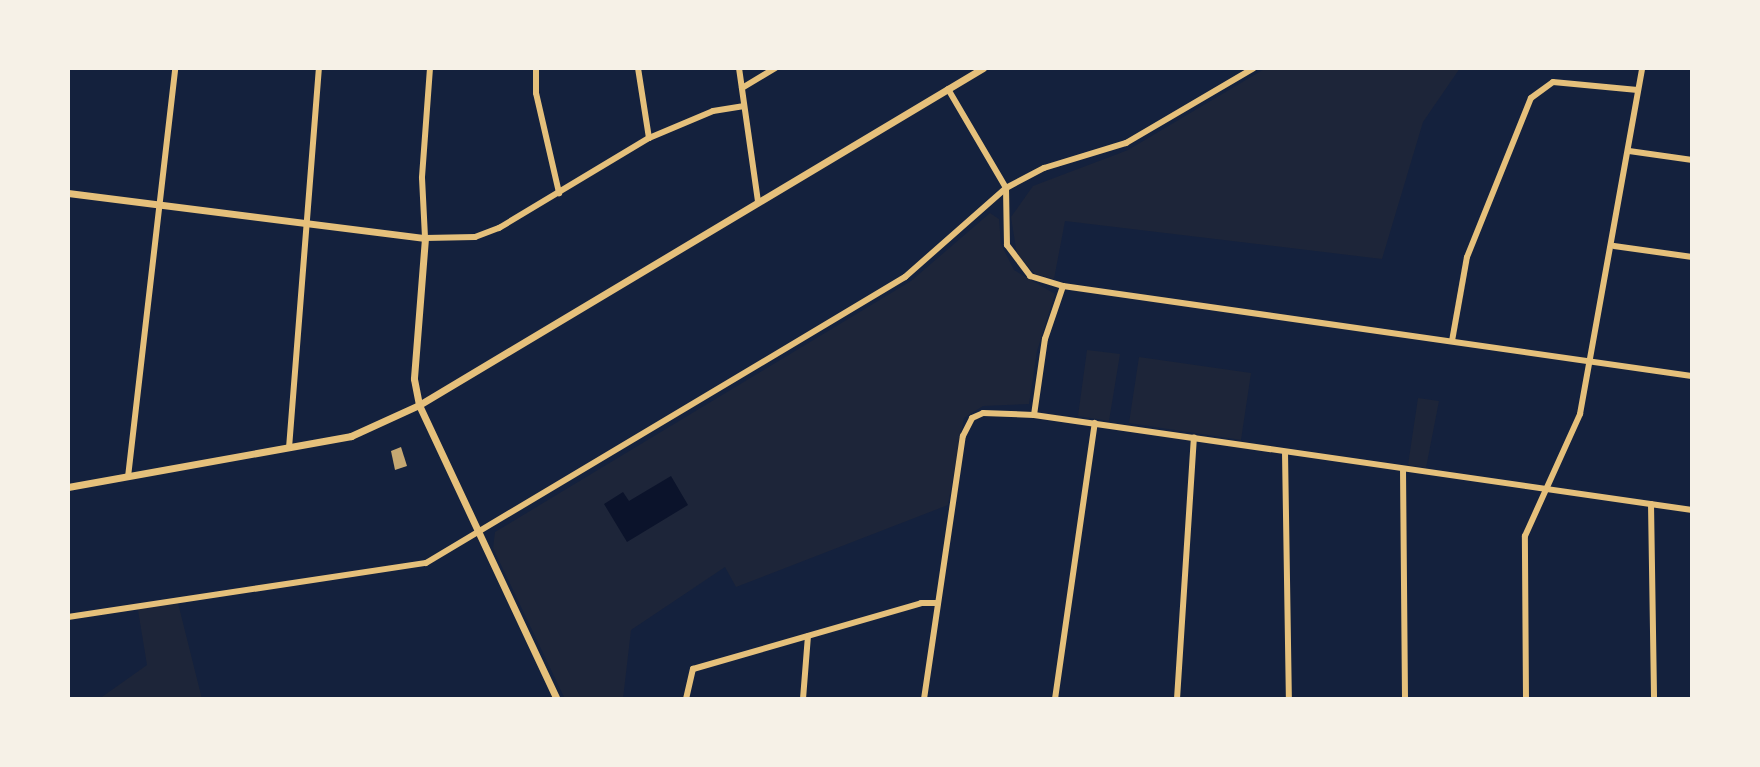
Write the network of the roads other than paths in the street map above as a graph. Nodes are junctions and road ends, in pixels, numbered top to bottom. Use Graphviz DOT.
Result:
graph roads {
  1 [pos="175,68"];
  2 [pos="319,68"];
  3 [pos="430,68"];
  4 [pos="536,68"];
  5 [pos="638,68"];
  6 [pos="739,68"];
  7 [pos="775,68"];
  8 [pos="983,68"];
  9 [pos="1254,68"];
  10 [pos="1642,68"];
  11 [pos="742,88"];
  12 [pos="948,89"];
  13 [pos="1638,90"];
  14 [pos="743,106"];
  15 [pos="649,138"];
  16 [pos="1629,151"];
  17 [pos="1692,160"];
  18 [pos="1006,188"];
  19 [pos="68,193"];
  20 [pos="559,193"];
  21 [pos="758,202"];
  22 [pos="158,205"];
  23 [pos="306,222"];
  24 [pos="425,238"];
  25 [pos="1614,246"];
  26 [pos="1692,257"];
  27 [pos="1063,286"];
  28 [pos="1452,341"];
  29 [pos="1592,362"];
  30 [pos="1692,376"];
  31 [pos="419,405"];
  32 [pos="1034,415"];
  33 [pos="1095,423"];
  34 [pos="1194,438"];
  35 [pos="289,448"];
  36 [pos="1285,452"];
  37 [pos="1403,469"];
  38 [pos="128,477"];
  39 [pos="68,487"];
  40 [pos="1546,491"];
  41 [pos="1651,504"];
  42 [pos="1692,510"];
  43 [pos="480,533"];
  44 [pos="938,603"];
  45 [pos="68,617"];
  46 [pos="808,636"];
  47 [pos="557,699"];
  48 [pos="686,699"];
  49 [pos="803,699"];
  50 [pos="924,699"];
  51 [pos="1055,699"];
  52 [pos="1177,699"];
  53 [pos="1289,699"];
  54 [pos="1405,699"];
  55 [pos="1526,699"];
  56 [pos="1654,699"];
  1 -- 22 [label="street"];
  2 -- 23 [label="street"];
  3 -- 24 [label="street"];
  4 -- 20 [label="street"];
  5 -- 15 [label="street"];
  6 -- 11 [label="street"];
  7 -- 11 [label="street"];
  8 -- 12 [label="street"];
  9 -- 18 [label="street"];
  10 -- 13 [label="street"];
  11 -- 14 [label="street"];
  12 -- 18 [label="street"];
  12 -- 21 [label="street"];
  13 -- 16 [label="street"];
  13 -- 28 [label="street"];
  14 -- 15 [label="street"];
  14 -- 21 [label="street"];
  15 -- 20 [label="street"];
  16 -- 17 [label="street"];
  16 -- 25 [label="street"];
  18 -- 27 [label="street"];
  18 -- 43 [label="street"];
  19 -- 22 [label="street"];
  20 -- 24 [label="street"];
  21 -- 31 [label="street"];
  22 -- 23 [label="street"];
  22 -- 38 [label="street"];
  23 -- 24 [label="street"];
  23 -- 35 [label="street"];
  24 -- 31 [label="street"];
  25 -- 26 [label="street"];
  25 -- 29 [label="street"];
  27 -- 28 [label="street"];
  27 -- 32 [label="street"];
  28 -- 29 [label="street"];
  29 -- 30 [label="street"];
  29 -- 40 [label="street"];
  31 -- 35 [label="street"];
  31 -- 43 [label="street"];
  32 -- 33 [label="street"];
  32 -- 44 [label="street"];
  33 -- 34 [label="street"];
  33 -- 51 [label="street"];
  34 -- 36 [label="street"];
  34 -- 52 [label="street"];
  35 -- 38 [label="street"];
  36 -- 37 [label="street"];
  36 -- 53 [label="street"];
  37 -- 40 [label="street"];
  37 -- 54 [label="street"];
  38 -- 39 [label="street"];
  40 -- 41 [label="street"];
  40 -- 55 [label="street"];
  41 -- 42 [label="street"];
  41 -- 56 [label="street"];
  43 -- 45 [label="street"];
  43 -- 47 [label="street"];
  44 -- 46 [label="street"];
  44 -- 50 [label="street"];
  46 -- 48 [label="street"];
  46 -- 49 [label="street"];
}
